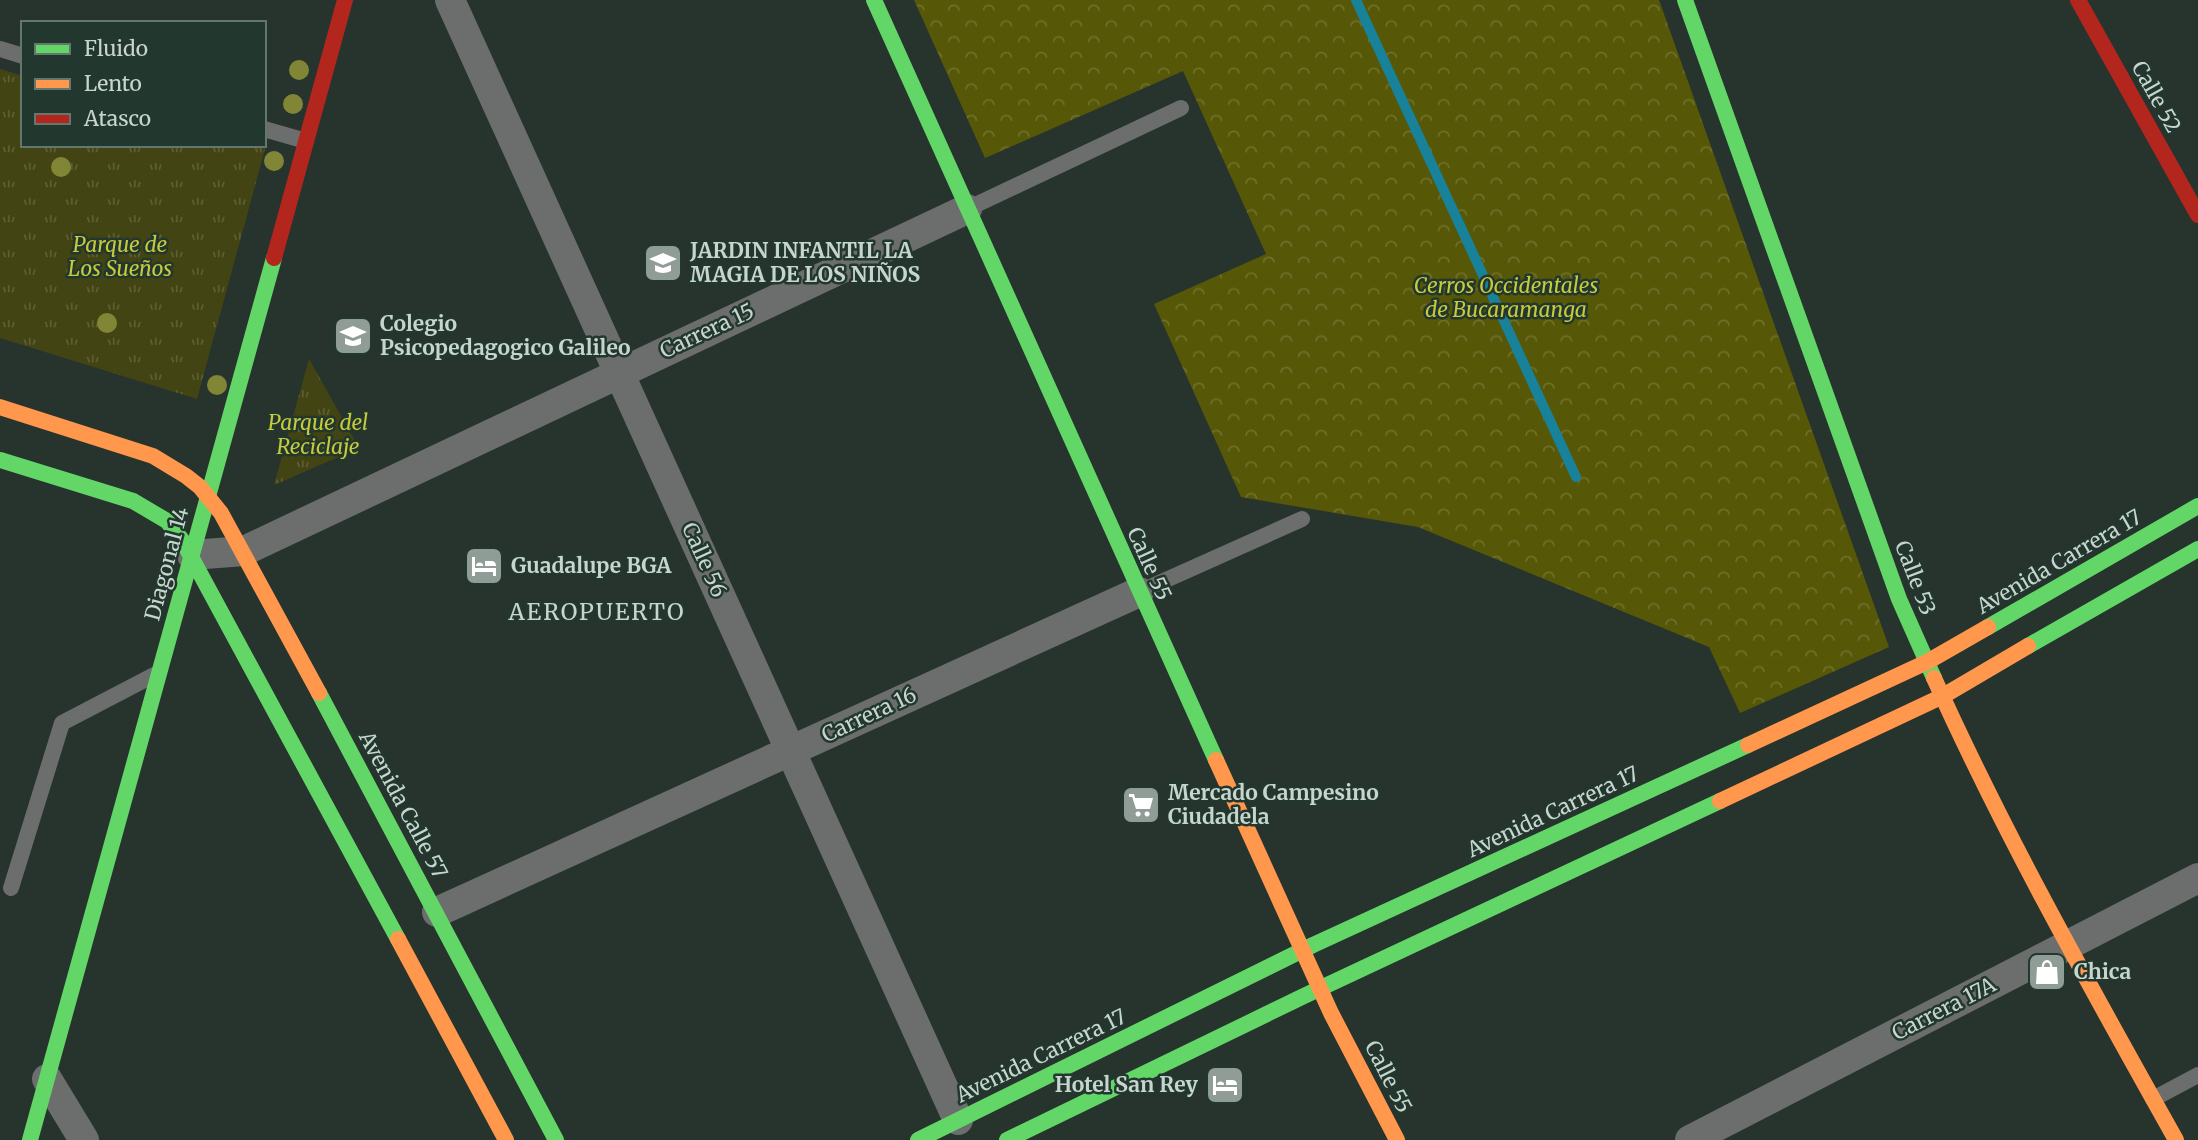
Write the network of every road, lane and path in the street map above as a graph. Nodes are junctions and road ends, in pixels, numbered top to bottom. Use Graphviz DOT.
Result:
graph roads {
  1 [pos="345,0"];
  2 [pos="450,0"];
  3 [pos="874,0"];
  4 [pos="1685,0"];
  5 [pos="2078,0"];
  6 [pos="0,49"];
  7 [pos="21,55"];
  8 [pos="1181,108"];
  9 [pos="266,130"];
  10 [pos="306,141"];
  11 [pos="967,209"];
  12 [pos="2198,215"];
  13 [pos="619,372"];
  14 [pos="0,407"];
  15 [pos="0,460"];
  16 [pos="208,494"];
  17 [pos="2198,506"];
  18 [pos="1302,519"];
  19 [pos="2198,550"];
  20 [pos="244,551"];
  21 [pos="192,555"];
  22 [pos="1139,592"];
  23 [pos="1927,662"];
  24 [pos="159,673"];
  25 [pos="1943,696"];
  26 [pos="791,751"];
  27 [pos="2198,878"];
  28 [pos="11,888"];
  29 [pos="436,912"];
  30 [pos="2067,946"];
  31 [pos="1302,951"];
  32 [pos="1319,989"];
  33 [pos="2198,1075"];
  34 [pos="47,1079"];
  35 [pos="2153,1099"];
  36 [pos="958,1120"];
  37 [pos="30,1140"];
  38 [pos="84,1140"];
  39 [pos="506,1140"];
  40 [pos="556,1140"];
  41 [pos="918,1140"];
  42 [pos="1007,1140"];
  43 [pos="1397,1140"];
  44 [pos="1690,1140"];
  45 [pos="2176,1140"];
  1 -- 10 [label="main road, Diagonal 14"];
  2 -- 13 [label="street, Calle 56"];
  3 -- 11 [label="main road, Calle 55"];
  4 -- 23 [label="main road, Calle 53"];
  5 -- 12 [label="main road, Calle 52"];
  6 -- 7 [label="lane"];
  8 -- 11 [label="lane, Carrera 15"];
  9 -- 10 [label="lane"];
  10 -- 16 [label="main road, Diagonal 14"];
  11 -- 13 [label="street, Carrera 15"];
  11 -- 22 [label="main road, Calle 55"];
  13 -- 20 [label="street, Carrera 15"];
  13 -- 26 [label="street, Calle 56"];
  14 -- 16 [label="main road, Avenida Calle 57"];
  15 -- 21 [label="main road"];
  16 -- 20 [label="main road, Avenida Calle 57"];
  16 -- 21 [label="main road, Diagonal 14"];
  17 -- 23 [label="main road, Avenida Carrera 17"];
  18 -- 22 [label="lane, Carrera 16"];
  19 -- 25 [label="main road"];
  20 -- 21 [label="street, Carrera 15"];
  20 -- 29 [label="main road, Avenida Calle 57"];
  21 -- 24 [label="main road, Diagonal 14"];
  21 -- 39 [label="main road"];
  22 -- 26 [label="street, Carrera 16"];
  22 -- 31 [label="main road, Calle 55"];
  23 -- 25 [label="main road, Calle 53"];
  23 -- 31 [label="main road, Avenida Carrera 17"];
  24 -- 28 [label="lane"];
  24 -- 34 [label="main road, Diagonal 14"];
  25 -- 30 [label="main road, Calle 53"];
  25 -- 32 [label="main road"];
  26 -- 29 [label="street, Carrera 16"];
  26 -- 36 [label="street, Calle 56"];
  27 -- 30 [label="street, Carrera 17A"];
  29 -- 40 [label="main road, Avenida Calle 57"];
  30 -- 35 [label="main road, Calle 53"];
  30 -- 44 [label="street, Carrera 17A"];
  31 -- 32 [label="main road, Calle 55"];
  31 -- 36 [label="main road, Avenida Carrera 17"];
  32 -- 42 [label="main road"];
  32 -- 43 [label="main road, Calle 55"];
  33 -- 35 [label="lane"];
  34 -- 37 [label="main road, Diagonal 14"];
  34 -- 38 [label="street"];
  35 -- 45 [label="main road, Calle 53"];
  36 -- 41 [label="main road, Avenida Carrera 17"];
}
